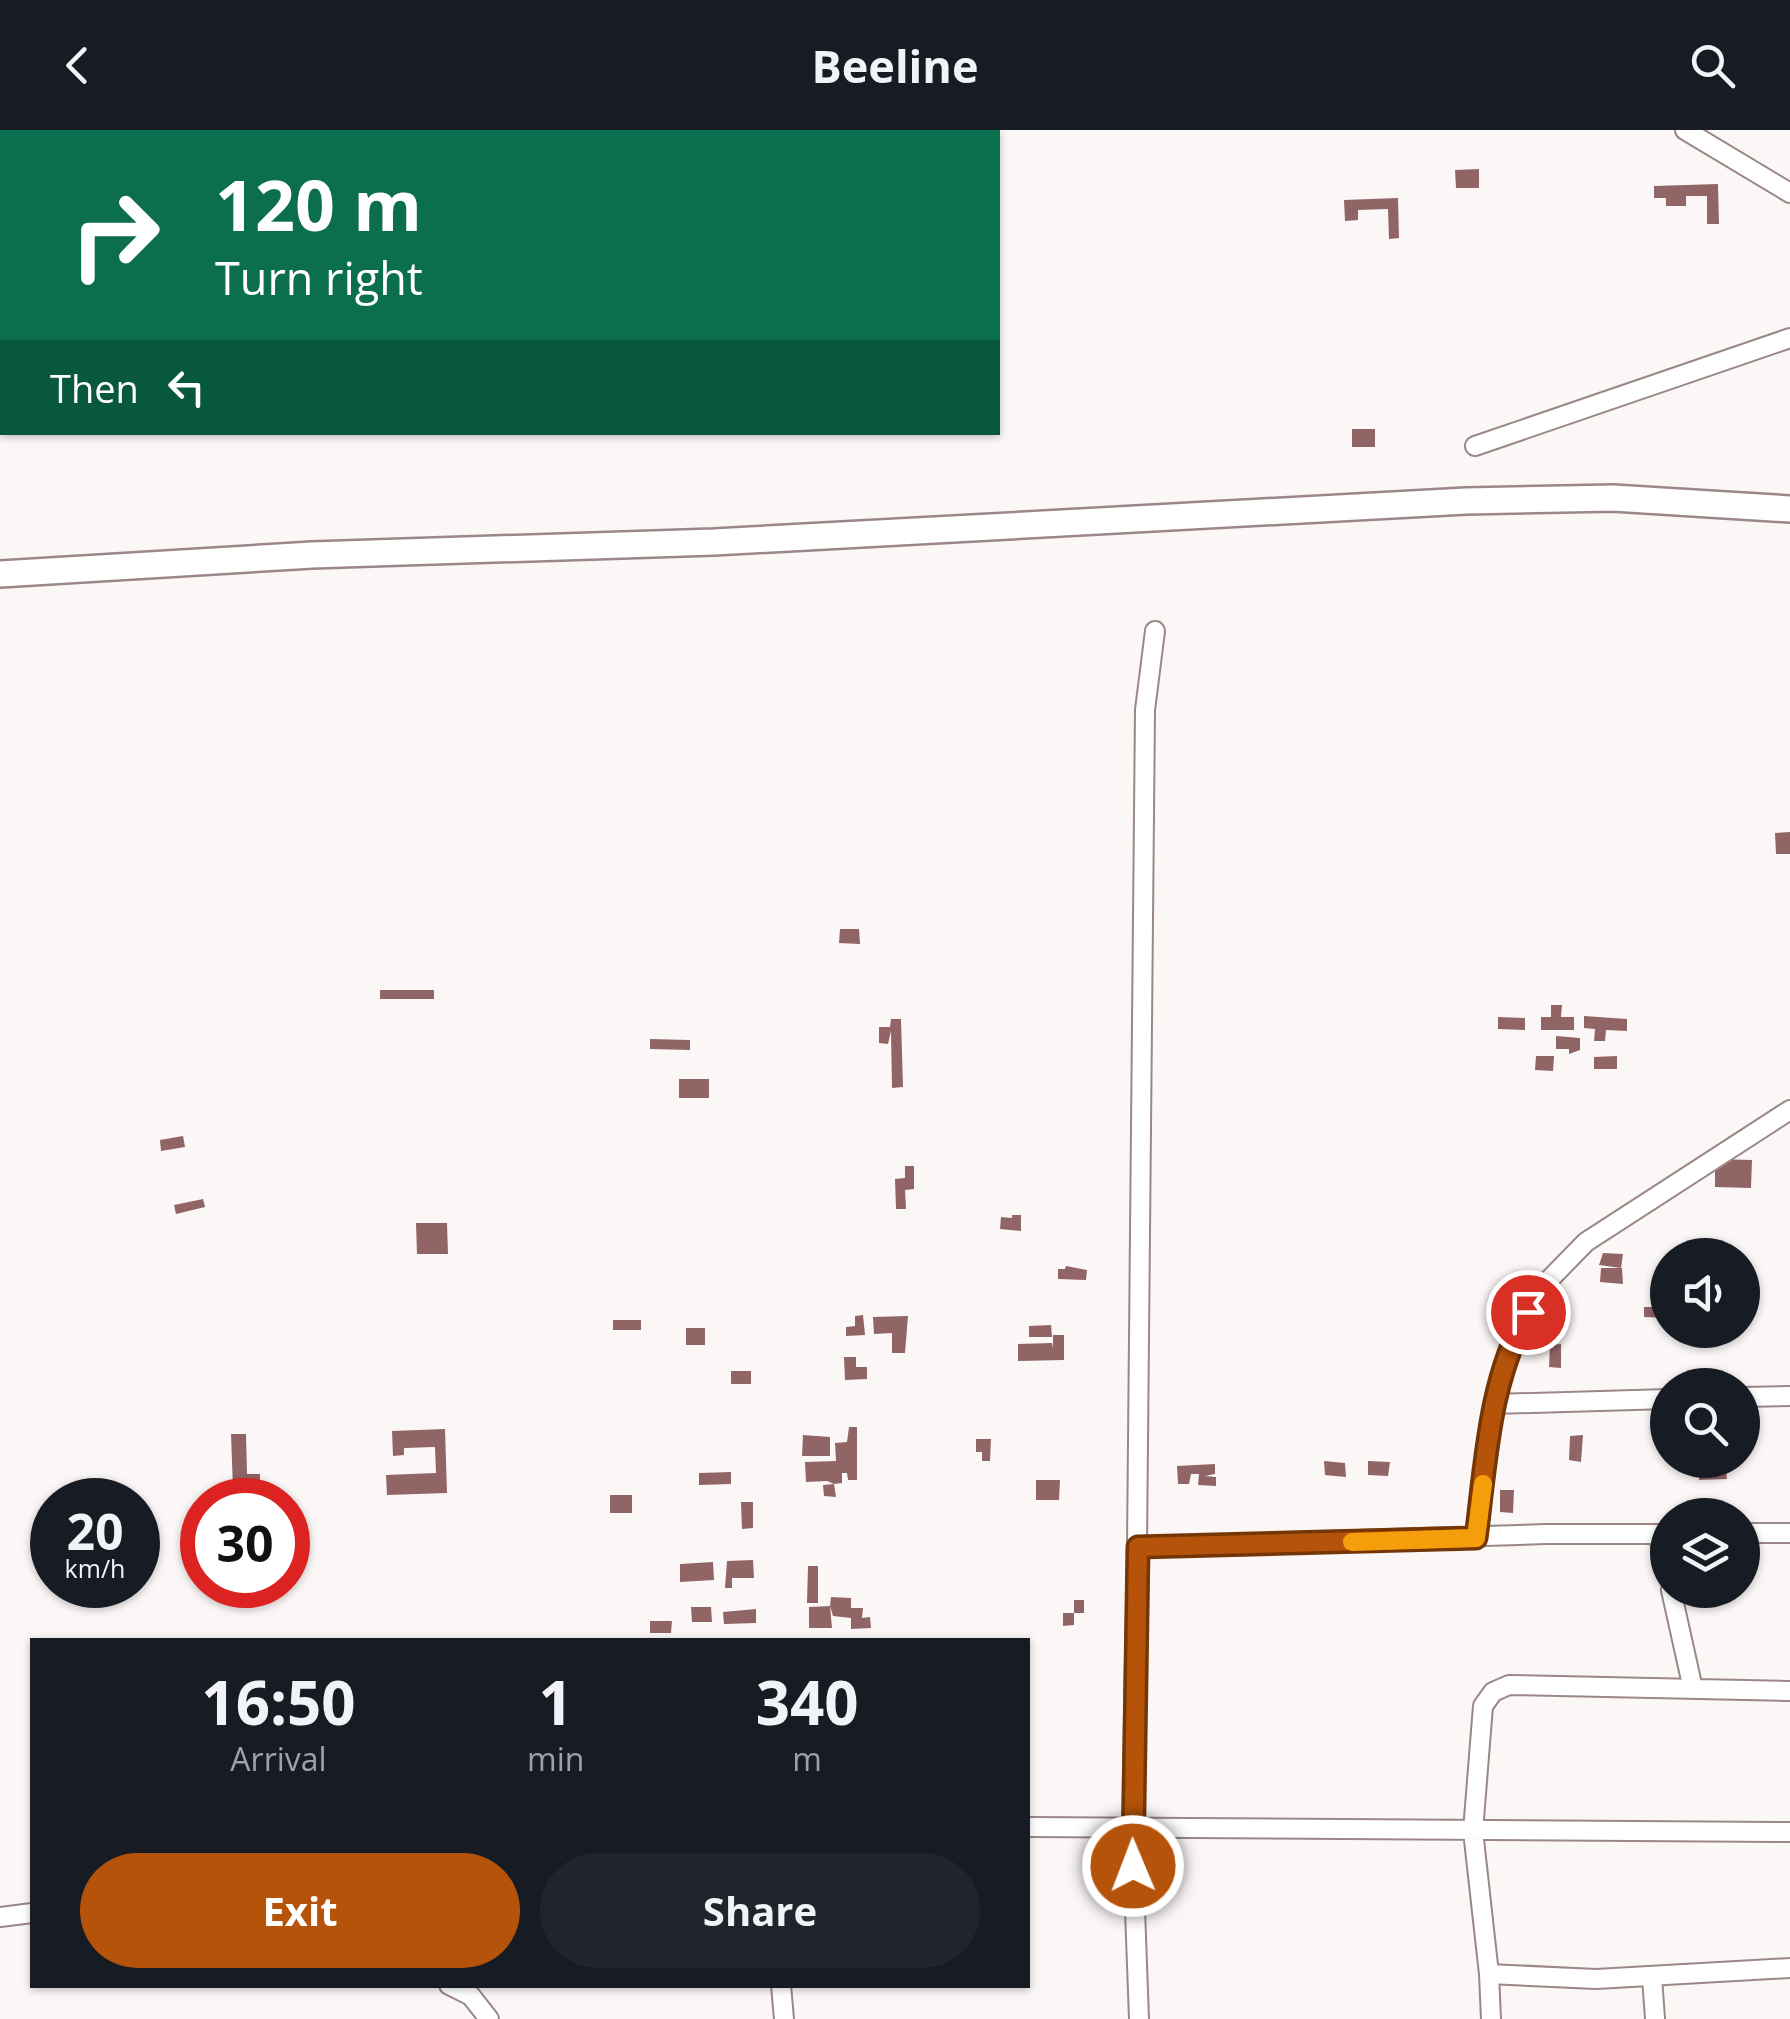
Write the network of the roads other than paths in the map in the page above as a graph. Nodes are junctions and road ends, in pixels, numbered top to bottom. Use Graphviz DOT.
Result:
graph roads {
  1 [pos="1685,130"];
  2 [pos="1790,193"];
  3 [pos="1790,338"];
  4 [pos="1475,446"];
  5 [pos="1790,509"];
  6 [pos="0,574"];
  7 [pos="1155,631"];
  8 [pos="1790,1110"];
  9 [pos="1790,1396"];
  10 [pos="1760,1397"];
  11 [pos="1650,1400"];
  12 [pos="1494,1404"];
  13 [pos="1760,1533"];
  14 [pos="1790,1533"];
  15 [pos="1650,1534"];
  16 [pos="1476,1538"];
  17 [pos="1138,1547"];
  18 [pos="1675,1608"];
  19 [pos="1693,1689"];
  20 [pos="1790,1691"];
  21 [pos="1030,1826"];
  22 [pos="1132,1828"];
  23 [pos="1474,1831"];
  24 [pos="1790,1832"];
  25 [pos="30,1913"];
  26 [pos="0,1918"];
  27 [pos="1790,1968"];
  28 [pos="1489,1974"];
  29 [pos="1652,1978"];
  30 [pos="455,1988"];
  31 [pos="781,1988"];
  32 [pos="491,2018"];
  33 [pos="784,2019"];
  34 [pos="1139,2019"];
  35 [pos="1491,2019"];
  36 [pos="1655,2019"];
  1 -- 2 [label="street"];
  3 -- 4 [label="street"];
  5 -- 6 [label="main road"];
  7 -- 17 [label="street"];
  8 -- 12 [label="street"];
  9 -- 10 [label="street"];
  11 -- 12 [label="street"];
  12 -- 16 [label="street"];
  13 -- 14 [label="street"];
  15 -- 16 [label="street"];
  16 -- 17 [label="street"];
  17 -- 22 [label="street"];
  18 -- 19 [label="street"];
  19 -- 20 [label="street"];
  19 -- 23 [label="street"];
  21 -- 22 [label="street"];
  22 -- 23 [label="street"];
  22 -- 34 [label="street"];
  23 -- 24 [label="street"];
  23 -- 28 [label="street"];
  25 -- 26 [label="street"];
  27 -- 29 [label="street"];
  28 -- 29 [label="street"];
  28 -- 35 [label="street"];
  29 -- 36 [label="street"];
  30 -- 32 [label="street"];
  31 -- 33 [label="street"];
}
